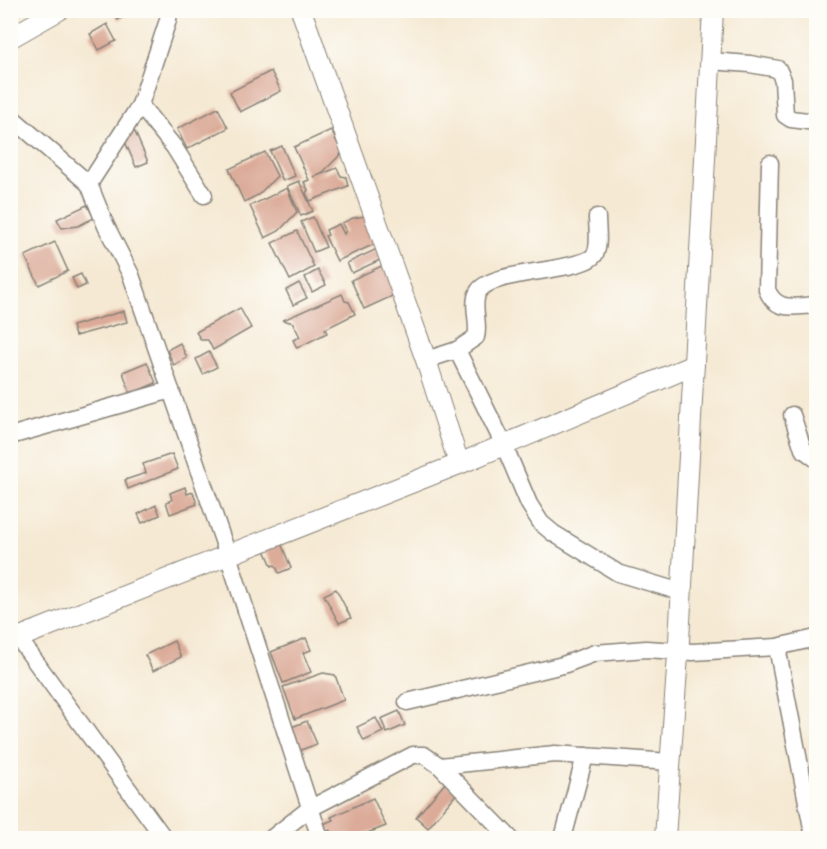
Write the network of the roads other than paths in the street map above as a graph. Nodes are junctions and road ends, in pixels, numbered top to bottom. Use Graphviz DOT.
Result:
graph roads {
  1 [pos="58,10"];
  2 [pos="169,10"];
  3 [pos="301,10"];
  4 [pos="713,10"];
  5 [pos="10,38"];
  6 [pos="710,61"];
  7 [pos="140,105"];
  8 [pos="10,116"];
  9 [pos="816,122"];
  10 [pos="770,163"];
  11 [pos="89,184"];
  12 [pos="204,195"];
  13 [pos="597,218"];
  14 [pos="816,305"];
  15 [pos="457,350"];
  16 [pos="426,360"];
  17 [pos="694,365"];
  18 [pos="171,390"];
  19 [pos="792,414"];
  20 [pos="10,436"];
  21 [pos="504,445"];
  22 [pos="816,459"];
  23 [pos="459,464"];
  24 [pos="228,555"];
  25 [pos="681,592"];
  26 [pos="816,638"];
  27 [pos="15,640"];
  28 [pos="777,647"];
  29 [pos="678,651"];
  30 [pos="407,702"];
  31 [pos="585,756"];
  32 [pos="670,762"];
  33 [pos="440,765"];
  34 [pos="309,809"];
  35 [pos="164,838"];
  36 [pos="272,838"];
  37 [pos="320,838"];
  38 [pos="510,838"];
  39 [pos="563,838"];
  40 [pos="665,838"];
  41 [pos="812,838"];
  1 -- 5 [label="street"];
  2 -- 7 [label="street"];
  3 -- 16 [label="street"];
  4 -- 6 [label="street"];
  6 -- 9 [label="street"];
  6 -- 17 [label="street"];
  7 -- 11 [label="street"];
  7 -- 12 [label="street"];
  8 -- 11 [label="street"];
  10 -- 14 [label="street"];
  11 -- 18 [label="street"];
  13 -- 15 [label="street"];
  15 -- 16 [label="street"];
  15 -- 21 [label="street"];
  16 -- 23 [label="street"];
  17 -- 21 [label="street"];
  17 -- 25 [label="street"];
  18 -- 20 [label="street"];
  18 -- 24 [label="street"];
  19 -- 22 [label="street"];
  21 -- 23 [label="street"];
  21 -- 25 [label="street"];
  23 -- 24 [label="street"];
  24 -- 27 [label="street"];
  24 -- 34 [label="street"];
  25 -- 29 [label="street"];
  26 -- 28 [label="street"];
  27 -- 35 [label="street"];
  28 -- 29 [label="street"];
  28 -- 41 [label="street"];
  29 -- 30 [label="street"];
  29 -- 32 [label="street"];
  31 -- 32 [label="street"];
  31 -- 33 [label="street"];
  31 -- 39 [label="street"];
  32 -- 40 [label="street"];
  33 -- 34 [label="street"];
  33 -- 38 [label="street"];
  34 -- 36 [label="street"];
  34 -- 37 [label="street"];
}
